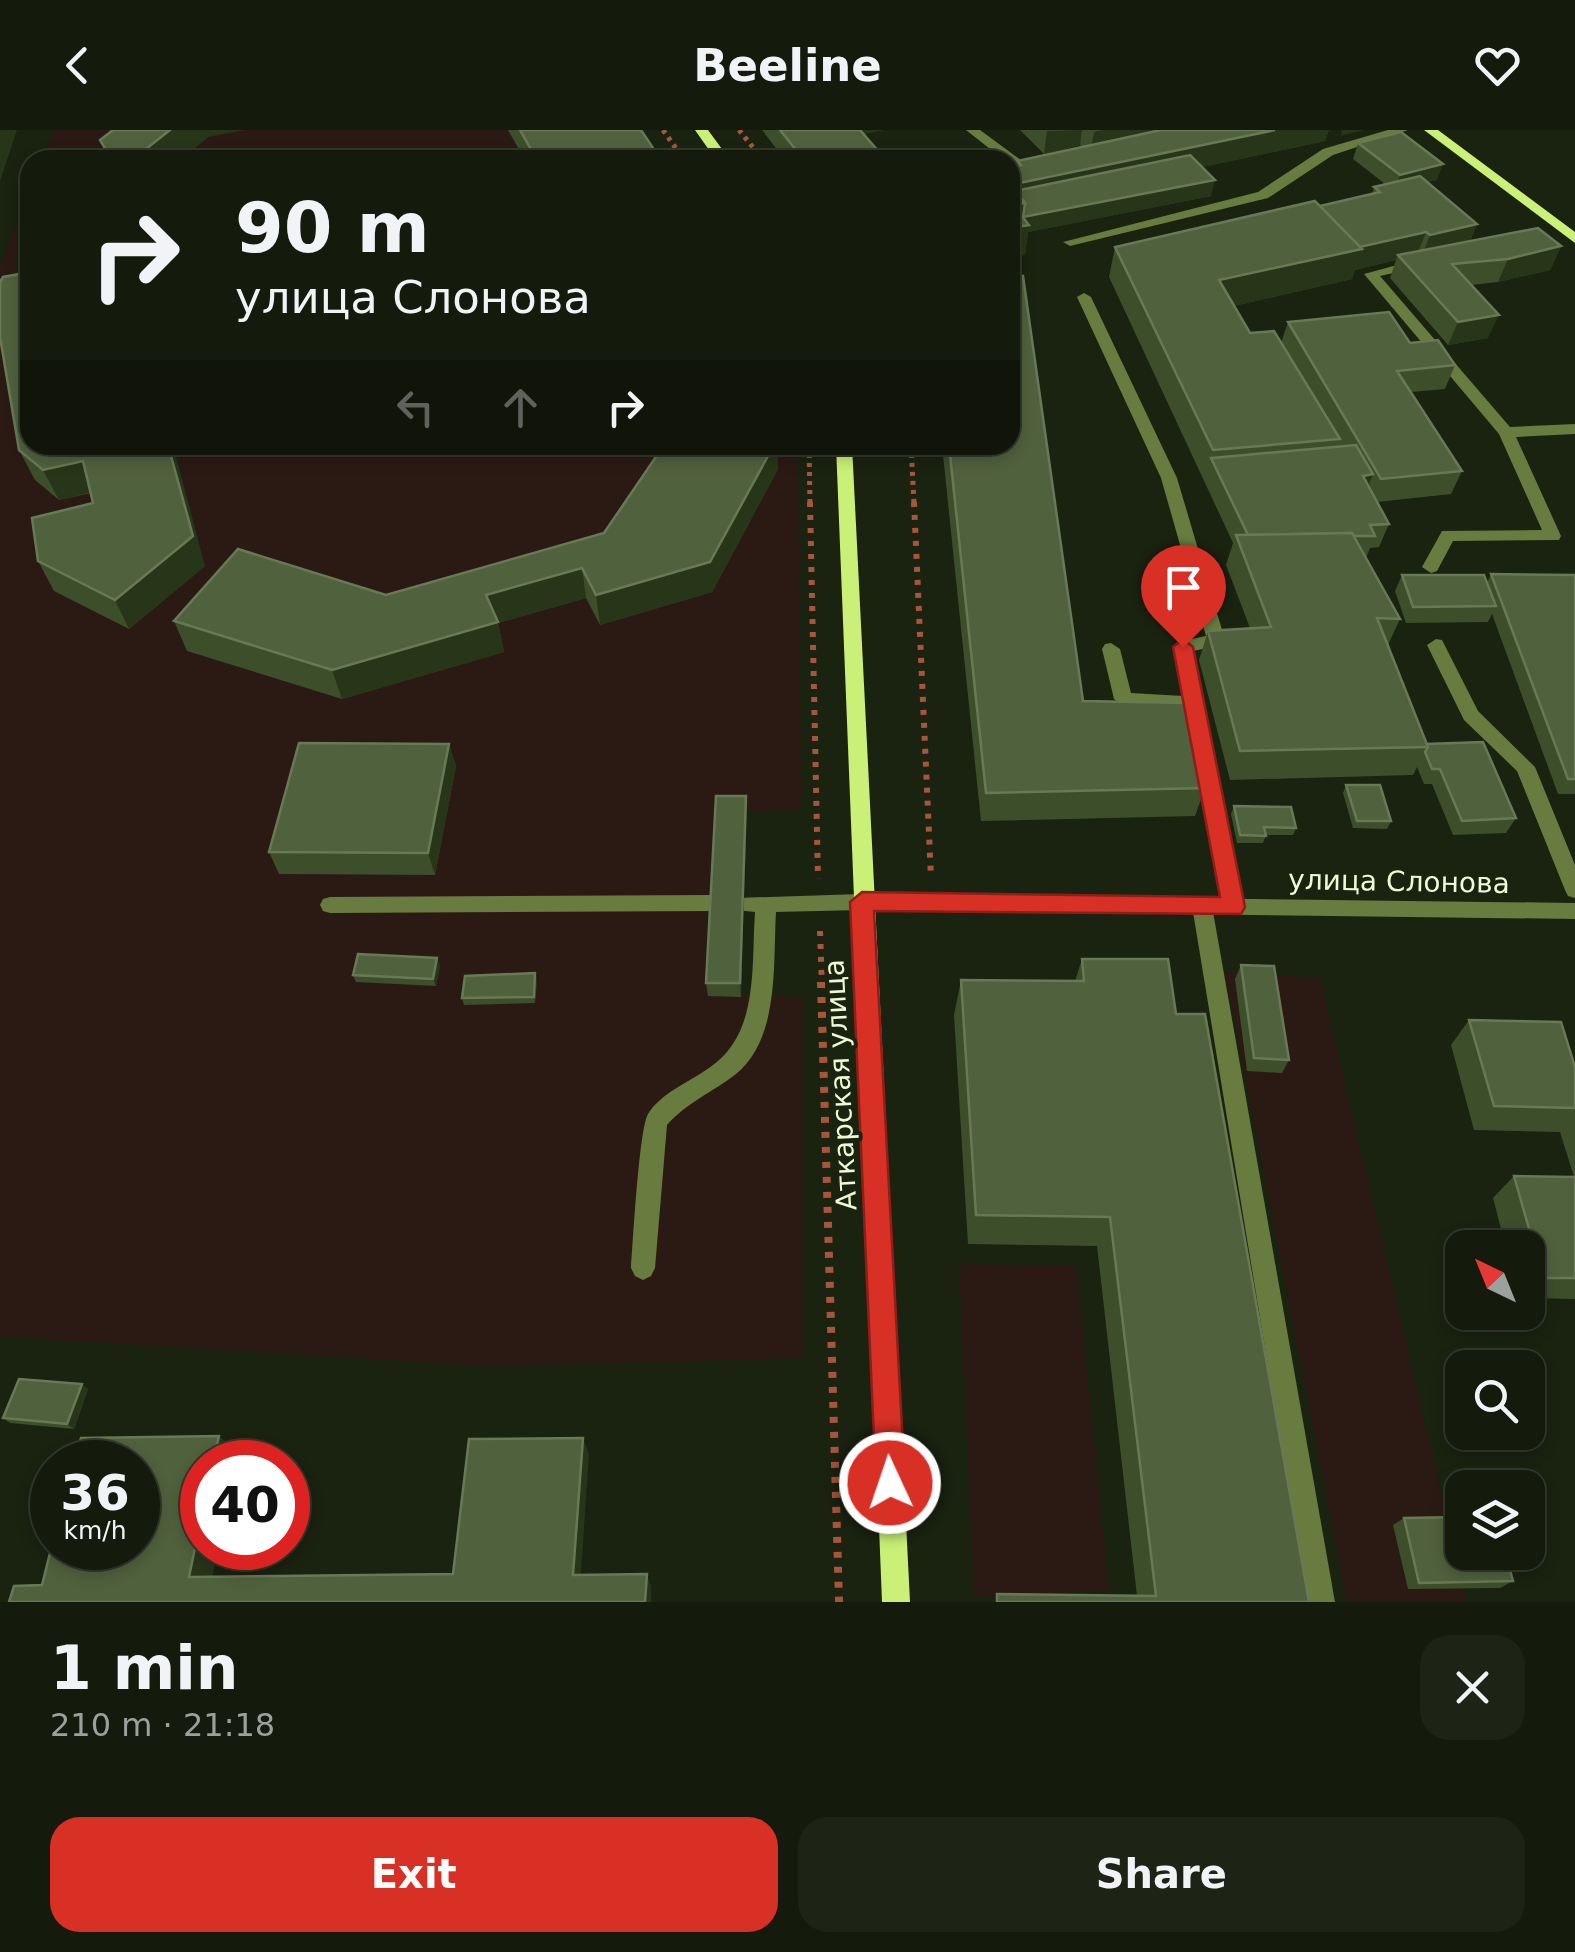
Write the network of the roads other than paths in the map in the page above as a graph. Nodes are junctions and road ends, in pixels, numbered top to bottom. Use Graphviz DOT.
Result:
graph roads {
  1 [pos="972,130"];
  2 [pos="1402,130"];
  3 [pos="1430,130"];
  4 [pos="999,150"];
  5 [pos="1020,166"];
  6 [pos="1058,166"];
  7 [pos="1575,240"];
  8 [pos="1070,242"];
  9 [pos="1440,259"];
  10 [pos="1084,297"];
  11 [pos="1403,312"];
  12 [pos="1386,315"];
  13 [pos="1575,430"];
  14 [pos="1506,432"];
  15 [pos="844,455"];
  16 [pos="1432,567"];
  17 [pos="1436,646"];
  18 [pos="1111,649"];
  19 [pos="1195,704"];
  20 [pos="1575,890"];
  21 [pos="862,902"];
  22 [pos="713,904"];
  23 [pos="330,905"];
  24 [pos="1202,906"];
  25 [pos="1233,907"];
  26 [pos="1575,910"];
  27 [pos="642,1268"];
  28 [pos="896,1602"];
  29 [pos="1322,1602"];
  1 -- 4 [label="street"];
  2 -- 8 [label="street"];
  3 -- 7 [label="street"];
  5 -- 6 [label="street"];
  9 -- 11 [label="street"];
  10 -- 19 [label="street"];
  11 -- 12 [label="street"];
  11 -- 14 [label="street"];
  13 -- 14 [label="street"];
  14 -- 16 [label="street"];
  15 -- 21 [label="street, Аткарская улица"];
  17 -- 20 [label="street"];
  18 -- 19 [label="street"];
  19 -- 25 [label="street"];
  21 -- 24 [label="street, улица Слонова"];
  21 -- 27 [label="street, улица Слонова"];
  21 -- 28 [label="street, Аткарская улица"];
  22 -- 23 [label="street"];
  24 -- 25 [label="street, улица Слонова"];
  24 -- 29 [label="street"];
  25 -- 26 [label="street, улица Слонова"];
}
